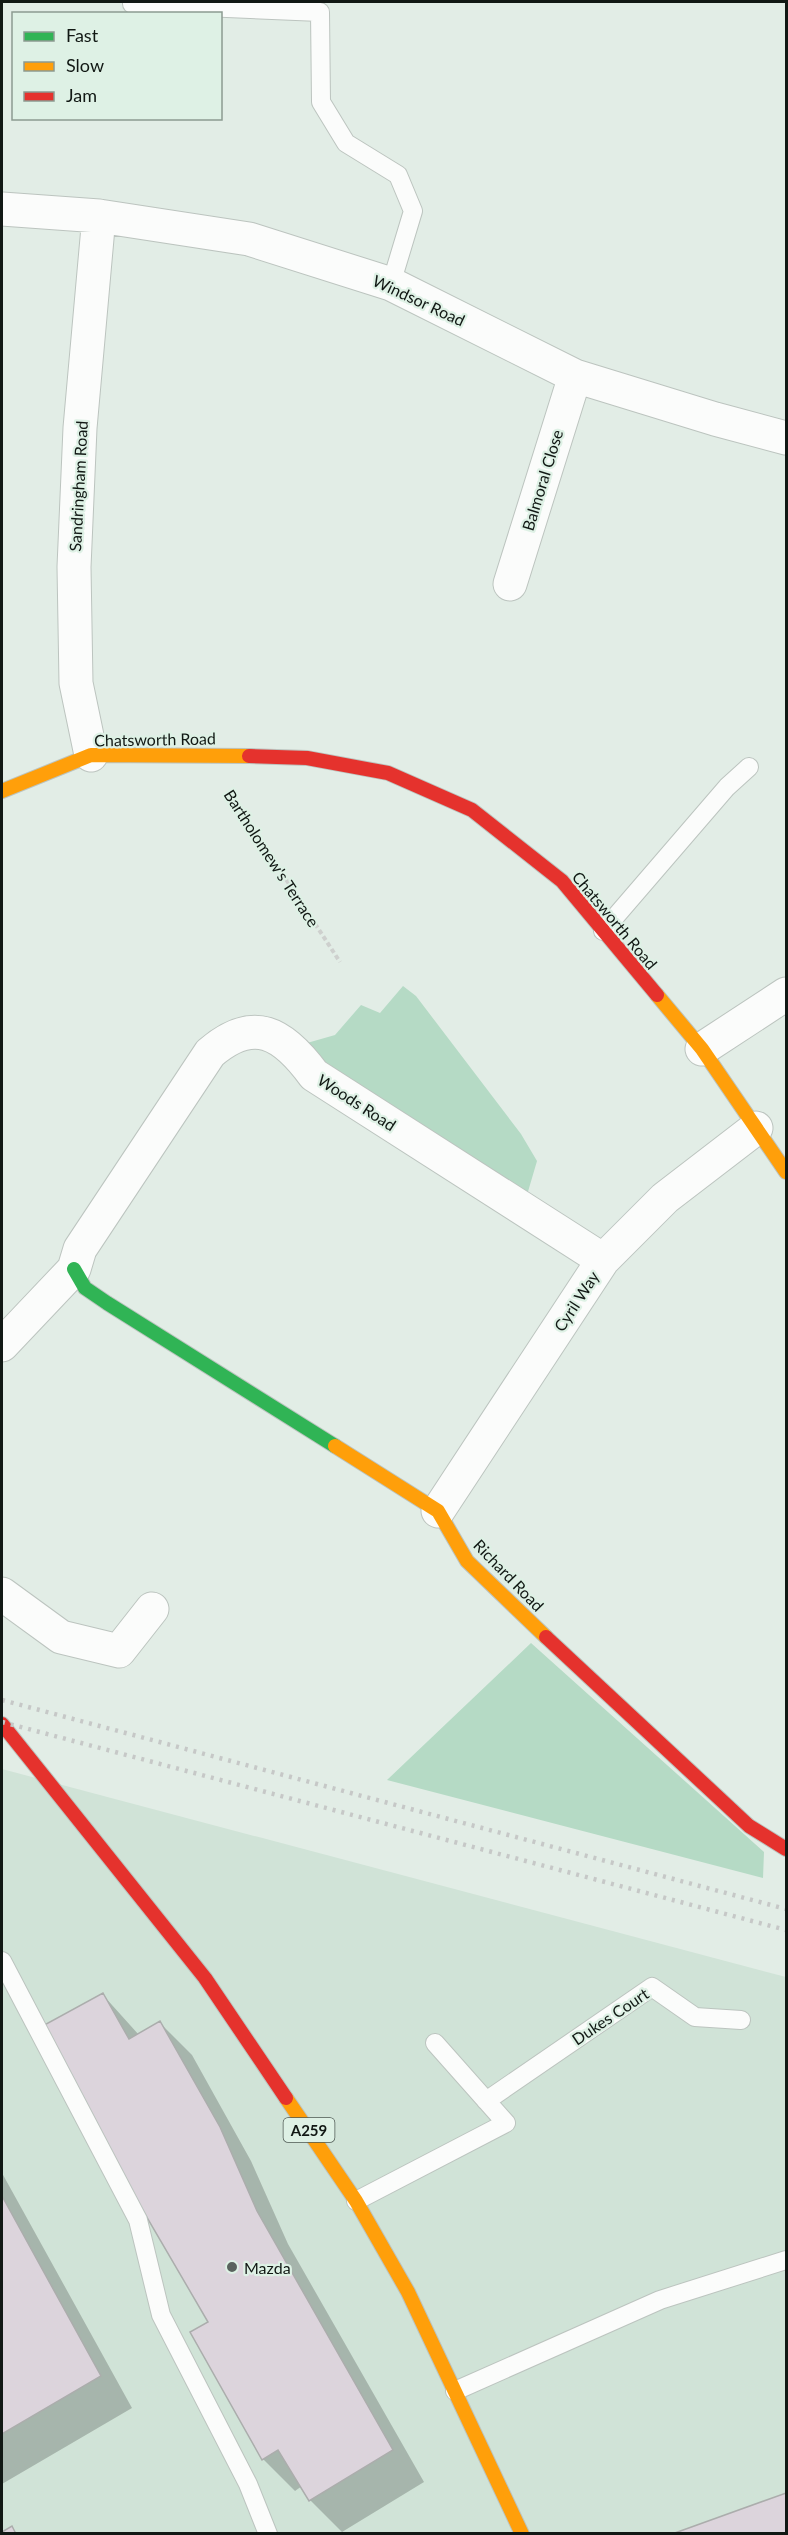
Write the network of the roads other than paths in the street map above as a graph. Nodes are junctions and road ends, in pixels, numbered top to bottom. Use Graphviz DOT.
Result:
graph roads {
  1 [pos="132,4"];
  2 [pos="2,209"];
  3 [pos="99,216"];
  4 [pos="391,284"];
  5 [pos="575,376"];
  6 [pos="786,438"];
  7 [pos="510,584"];
  8 [pos="91,755"];
  9 [pos="749,767"];
  10 [pos="2,791"];
  11 [pos="603,931"];
  12 [pos="786,994"];
  13 [pos="702,1049"];
  14 [pos="756,1128"];
  15 [pos="786,1172"];
  16 [pos="603,1260"];
  17 [pos="74,1269"];
  18 [pos="2,1345"];
  19 [pos="438,1511"];
  20 [pos="2,1594"];
  21 [pos="152,1609"];
  22 [pos="2,1724"];
  23 [pos="786,1849"];
  24 [pos="2,1961"];
  25 [pos="741,2020"];
  26 [pos="435,2043"];
  27 [pos="486,2101"];
  28 [pos="357,2201"];
  29 [pos="786,2260"];
  30 [pos="455,2391"];
  31 [pos="268,2534"];
  32 [pos="522,2534"];
  1 -- 4 [label="lane"];
  2 -- 3 [label="street, Windsor Road"];
  3 -- 4 [label="street, Windsor Road"];
  3 -- 8 [label="street, Sandringham Road"];
  4 -- 5 [label="street, Windsor Road"];
  5 -- 6 [label="street, Windsor Road"];
  5 -- 7 [label="street, Balmoral Close"];
  8 -- 10 [label="street, Chatsworth Road"];
  8 -- 11 [label="street, Chatsworth Road"];
  9 -- 11 [label="lane"];
  11 -- 13 [label="street, Chatsworth Road"];
  12 -- 13 [label="street"];
  13 -- 14 [label="street, Chatsworth Road"];
  14 -- 15 [label="street, Chatsworth Road"];
  14 -- 16 [label="street, Cyril Way"];
  16 -- 17 [label="street, Woods Road"];
  16 -- 19 [label="street, Cyril Way"];
  17 -- 18 [label="street"];
  17 -- 19 [label="street, Richard Road"];
  19 -- 23 [label="street, Richard Road"];
  20 -- 21 [label="street"];
  22 -- 28 [label="street, A259"];
  24 -- 31 [label="lane"];
  25 -- 27 [label="lane, Dukes Court"];
  26 -- 27 [label="lane"];
  27 -- 28 [label="lane"];
  28 -- 30 [label="street, A259"];
  29 -- 30 [label="lane"];
  30 -- 32 [label="street, A259"];
}
